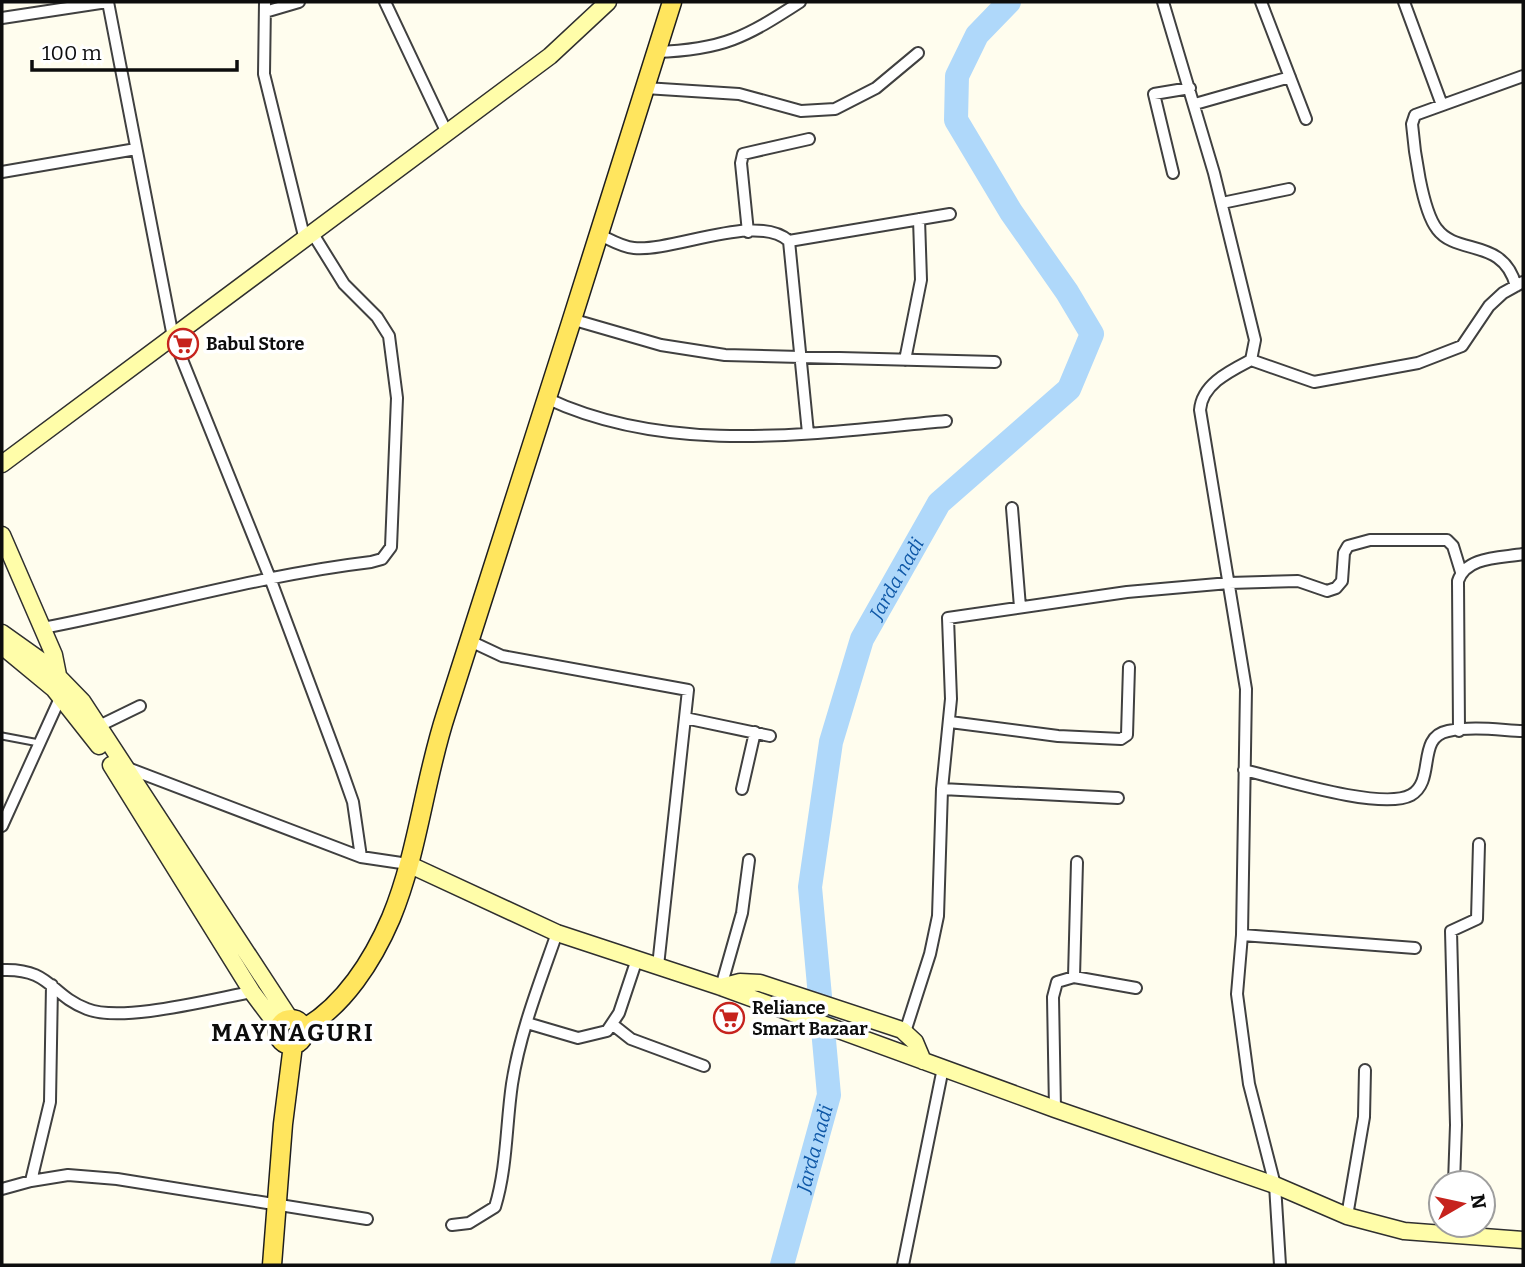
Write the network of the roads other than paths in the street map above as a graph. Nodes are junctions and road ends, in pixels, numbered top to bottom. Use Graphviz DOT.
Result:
graph roads {
  1 [pos="107,2"];
  2 [pos="299,2"];
  3 [pos="385,2"];
  4 [pos="672,2"];
  5 [pos="800,2"];
  6 [pos="1163,2"];
  7 [pos="1261,2"];
  8 [pos="1404,2"];
  9 [pos="602,4"];
  10 [pos="265,7"];
  11 [pos="2,18"];
  12 [pos="656,52"];
  13 [pos="918,53"];
  14 [pos="1523,76"];
  15 [pos="1290,77"];
  16 [pos="645,88"];
  17 [pos="1191,88"];
  18 [pos="1195,104"];
  19 [pos="1442,105"];
  20 [pos="1306,119"];
  21 [pos="447,133"];
  22 [pos="808,139"];
  23 [pos="136,149"];
  24 [pos="2,172"];
  25 [pos="1173,173"];
  26 [pos="1289,189"];
  27 [pos="1222,203"];
  28 [pos="950,214"];
  29 [pos="919,219"];
  30 [pos="748,232"];
  31 [pos="598,234"];
  32 [pos="309,237"];
  33 [pos="789,241"];
  34 [pos="1520,284"];
  35 [pos="571,319"];
  36 [pos="173,337"];
  37 [pos="801,357"];
  38 [pos="905,360"];
  39 [pos="1251,360"];
  40 [pos="995,362"];
  41 [pos="546,398"];
  42 [pos="946,421"];
  43 [pos="808,433"];
  44 [pos="2,464"];
  45 [pos="1012,508"];
  46 [pos="2,535"];
  47 [pos="1523,554"];
  48 [pos="1461,572"];
  49 [pos="270,578"];
  50 [pos="1230,583"];
  51 [pos="1020,607"];
  52 [pos="43,628"];
  53 [pos="2,633"];
  54 [pos="470,641"];
  55 [pos="2,646"];
  56 [pos="1129,667"];
  57 [pos="58,675"];
  58 [pos="61,696"];
  59 [pos="140,706"];
  60 [pos="685,718"];
  61 [pos="950,722"];
  62 [pos="99,726"];
  63 [pos="1459,731"];
  64 [pos="1523,731"];
  65 [pos="755,732"];
  66 [pos="2,736"];
  67 [pos="770,736"];
  68 [pos="39,743"];
  69 [pos="125,766"];
  70 [pos="1244,770"];
  71 [pos="742,789"];
  72 [pos="942,789"];
  73 [pos="1118,798"];
  74 [pos="2,826"];
  75 [pos="1479,844"];
  76 [pos="362,858"];
  77 [pos="749,860"];
  78 [pos="1077,862"];
  79 [pos="408,864"];
  80 [pos="557,933"];
  81 [pos="1242,935"];
  82 [pos="1415,948"];
  83 [pos="636,959"];
  84 [pos="658,966"];
  85 [pos="2,970"];
  86 [pos="1074,977"];
  87 [pos="52,985"];
  88 [pos="721,987"];
  89 [pos="1136,988"];
  90 [pos="252,992"];
  91 [pos="527,1023"];
  92 [pos="612,1024"];
  93 [pos="291,1025"];
  94 [pos="904,1031"];
  95 [pos="920,1060"];
  96 [pos="704,1066"];
  97 [pos="943,1068"];
  98 [pos="1365,1070"];
  99 [pos="1055,1110"];
  100 [pos="1454,1169"];
  101 [pos="31,1181"];
  102 [pos="1275,1185"];
  103 [pos="2,1189"];
  104 [pos="276,1206"];
  105 [pos="1347,1216"];
  106 [pos="367,1219"];
  107 [pos="452,1225"];
  108 [pos="1427,1231"];
  109 [pos="1497,1236"];
  110 [pos="1523,1240"];
  111 [pos="272,1265"];
  112 [pos="903,1265"];
  113 [pos="1280,1265"];
  1 -- 11 [label="street"];
  1 -- 23 [label="street"];
  2 -- 10 [label="street"];
  3 -- 21 [label="street"];
  4 -- 12 [label="main road"];
  5 -- 12 [label="street"];
  6 -- 17 [label="street"];
  7 -- 15 [label="street"];
  8 -- 19 [label="street"];
  9 -- 21 [label="main road"];
  10 -- 32 [label="street"];
  12 -- 16 [label="main road"];
  13 -- 16 [label="street"];
  14 -- 19 [label="street"];
  15 -- 18 [label="street"];
  15 -- 20 [label="street"];
  16 -- 31 [label="main road"];
  17 -- 18 [label="street"];
  17 -- 25 [label="street"];
  18 -- 27 [label="street"];
  19 -- 34 [label="street"];
  21 -- 32 [label="main road"];
  22 -- 30 [label="street"];
  23 -- 24 [label="street"];
  23 -- 36 [label="street"];
  26 -- 27 [label="street"];
  27 -- 39 [label="street"];
  28 -- 29 [label="street"];
  29 -- 33 [label="street"];
  29 -- 38 [label="street"];
  30 -- 31 [label="street"];
  30 -- 33 [label="street"];
  31 -- 35 [label="main road"];
  32 -- 36 [label="main road"];
  32 -- 49 [label="street"];
  33 -- 37 [label="street"];
  34 -- 39 [label="street"];
  35 -- 37 [label="street"];
  35 -- 41 [label="main road"];
  36 -- 44 [label="main road"];
  36 -- 49 [label="street"];
  37 -- 38 [label="street"];
  37 -- 43 [label="street"];
  38 -- 40 [label="street"];
  39 -- 50 [label="street"];
  41 -- 43 [label="street"];
  41 -- 54 [label="main road"];
  42 -- 43 [label="street"];
  45 -- 51 [label="street"];
  46 -- 52 [label="main road"];
  47 -- 48 [label="street"];
  48 -- 50 [label="street"];
  48 -- 63 [label="street"];
  49 -- 52 [label="street"];
  49 -- 76 [label="street"];
  50 -- 51 [label="street"];
  50 -- 70 [label="street"];
  51 -- 61 [label="street"];
  52 -- 57 [label="main road"];
  53 -- 57 [label="main road"];
  54 -- 60 [label="street"];
  54 -- 79 [label="main road"];
  55 -- 58 [label="main road"];
  56 -- 61 [label="street"];
  57 -- 62 [label="main road"];
  58 -- 68 [label="street"];
  58 -- 90 [label="main road"];
  59 -- 62 [label="street"];
  60 -- 65 [label="street"];
  60 -- 84 [label="street"];
  61 -- 72 [label="street"];
  62 -- 69 [label="main road"];
  63 -- 64 [label="street"];
  63 -- 70 [label="street"];
  65 -- 67 [label="street"];
  65 -- 71 [label="street"];
  66 -- 68 [label="lane"];
  68 -- 74 [label="street"];
  69 -- 76 [label="street"];
  69 -- 93 [label="main road"];
  70 -- 81 [label="street"];
  72 -- 73 [label="street"];
  72 -- 94 [label="street"];
  75 -- 100 [label="street"];
  76 -- 79 [label="street"];
  77 -- 88 [label="street"];
  78 -- 86 [label="street"];
  79 -- 80 [label="main road"];
  79 -- 93 [label="main road"];
  80 -- 83 [label="main road"];
  80 -- 91 [label="street"];
  81 -- 82 [label="street"];
  81 -- 102 [label="street"];
  83 -- 84 [label="main road"];
  83 -- 92 [label="street"];
  84 -- 88 [label="main road"];
  85 -- 87 [label="street"];
  86 -- 89 [label="street"];
  86 -- 99 [label="street"];
  87 -- 90 [label="street"];
  87 -- 101 [label="street"];
  88 -- 94 [label="main road"];
  88 -- 95 [label="main road"];
  90 -- 93 [label="main road"];
  91 -- 92 [label="street"];
  91 -- 107 [label="street"];
  92 -- 96 [label="street"];
  93 -- 104 [label="main road"];
  94 -- 95 [label="main road"];
  95 -- 97 [label="main road"];
  97 -- 99 [label="main road"];
  97 -- 112 [label="street"];
  98 -- 105 [label="street"];
  99 -- 102 [label="main road"];
  101 -- 103 [label="street"];
  101 -- 104 [label="street"];
  102 -- 105 [label="main road"];
  102 -- 113 [label="street"];
  104 -- 106 [label="street"];
  104 -- 111 [label="main road"];
  105 -- 108 [label="main road"];
  109 -- 110 [label="main road"];
}
